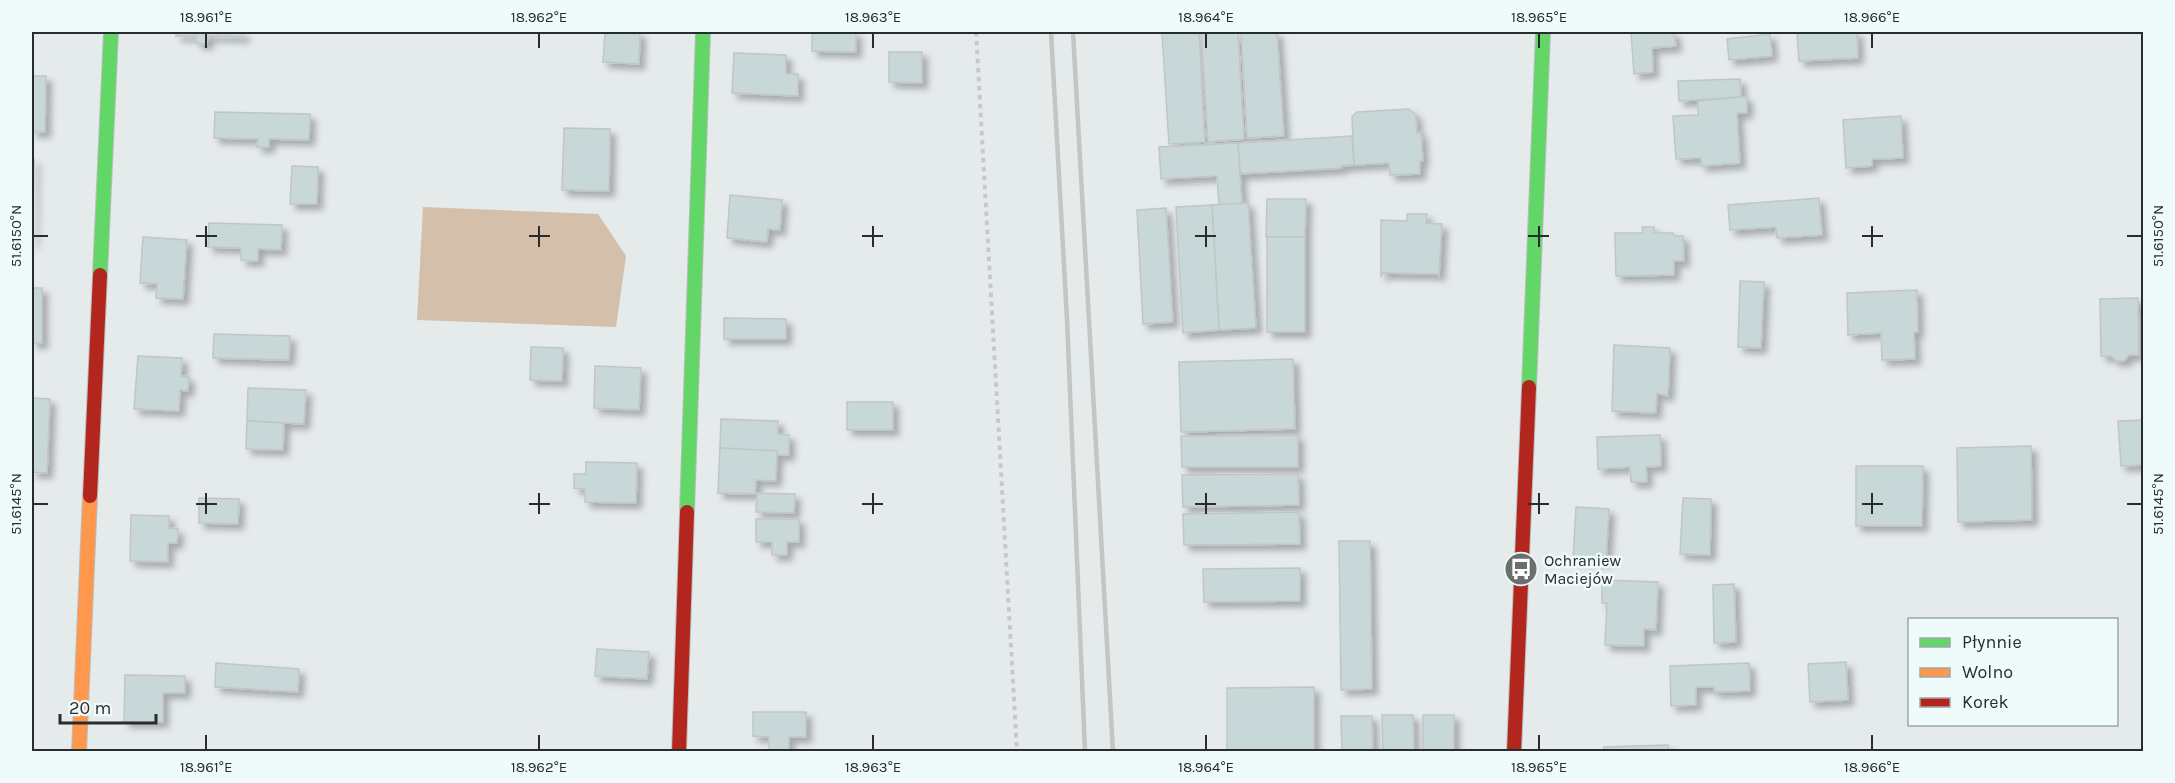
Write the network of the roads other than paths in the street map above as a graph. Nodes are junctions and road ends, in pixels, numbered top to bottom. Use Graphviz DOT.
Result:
graph roads {
  1 [pos="111,32"];
  2 [pos="703,32"];
  3 [pos="1543,32"];
  4 [pos="79,752"];
  5 [pos="679,752"];
  6 [pos="1514,752"];
  1 -- 4 [label="street"];
  2 -- 5 [label="street"];
  3 -- 6 [label="street"];
}
